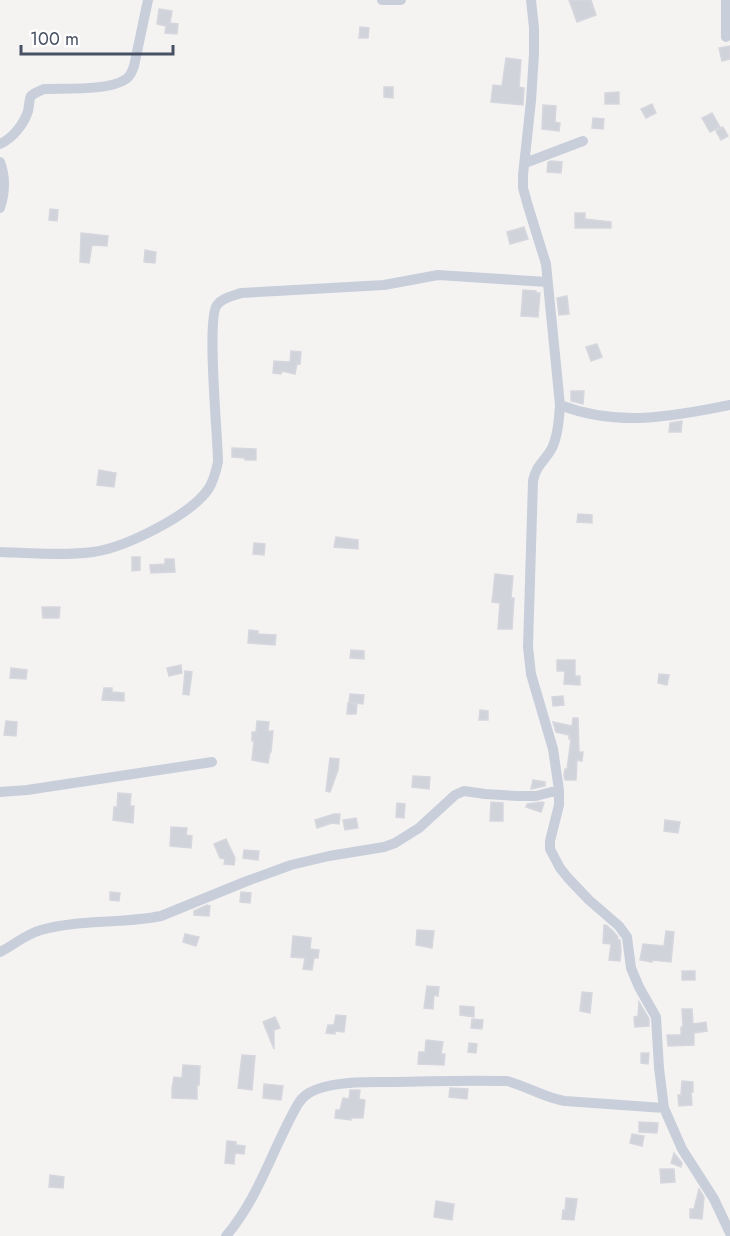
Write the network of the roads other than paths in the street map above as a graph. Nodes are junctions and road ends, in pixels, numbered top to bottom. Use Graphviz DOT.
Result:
graph roads {
  1 [pos="148,0"];
  2 [pos="382,0"];
  3 [pos="401,0"];
  4 [pos="531,0"];
  5 [pos="726,0"];
  6 [pos="726,37"];
  7 [pos="584,141"];
  8 [pos="0,144"];
  9 [pos="0,162"];
  10 [pos="525,163"];
  11 [pos="0,208"];
  12 [pos="547,282"];
  13 [pos="560,405"];
  14 [pos="730,405"];
  15 [pos="0,552"];
  16 [pos="212,762"];
  17 [pos="559,790"];
  18 [pos="0,792"];
  19 [pos="0,952"];
  20 [pos="664,1108"];
  21 [pos="730,1233"];
  22 [pos="226,1236"];
  1 -- 8 [label="street"];
  2 -- 3 [label="street"];
  4 -- 10 [label="street"];
  5 -- 6 [label="street"];
  7 -- 10 [label="street"];
  9 -- 11 [label="street"];
  10 -- 12 [label="street"];
  12 -- 13 [label="street"];
  12 -- 15 [label="street"];
  13 -- 14 [label="street"];
  13 -- 17 [label="street"];
  16 -- 18 [label="street"];
  17 -- 19 [label="street"];
  17 -- 20 [label="street"];
  20 -- 21 [label="street"];
  20 -- 22 [label="street"];
}
